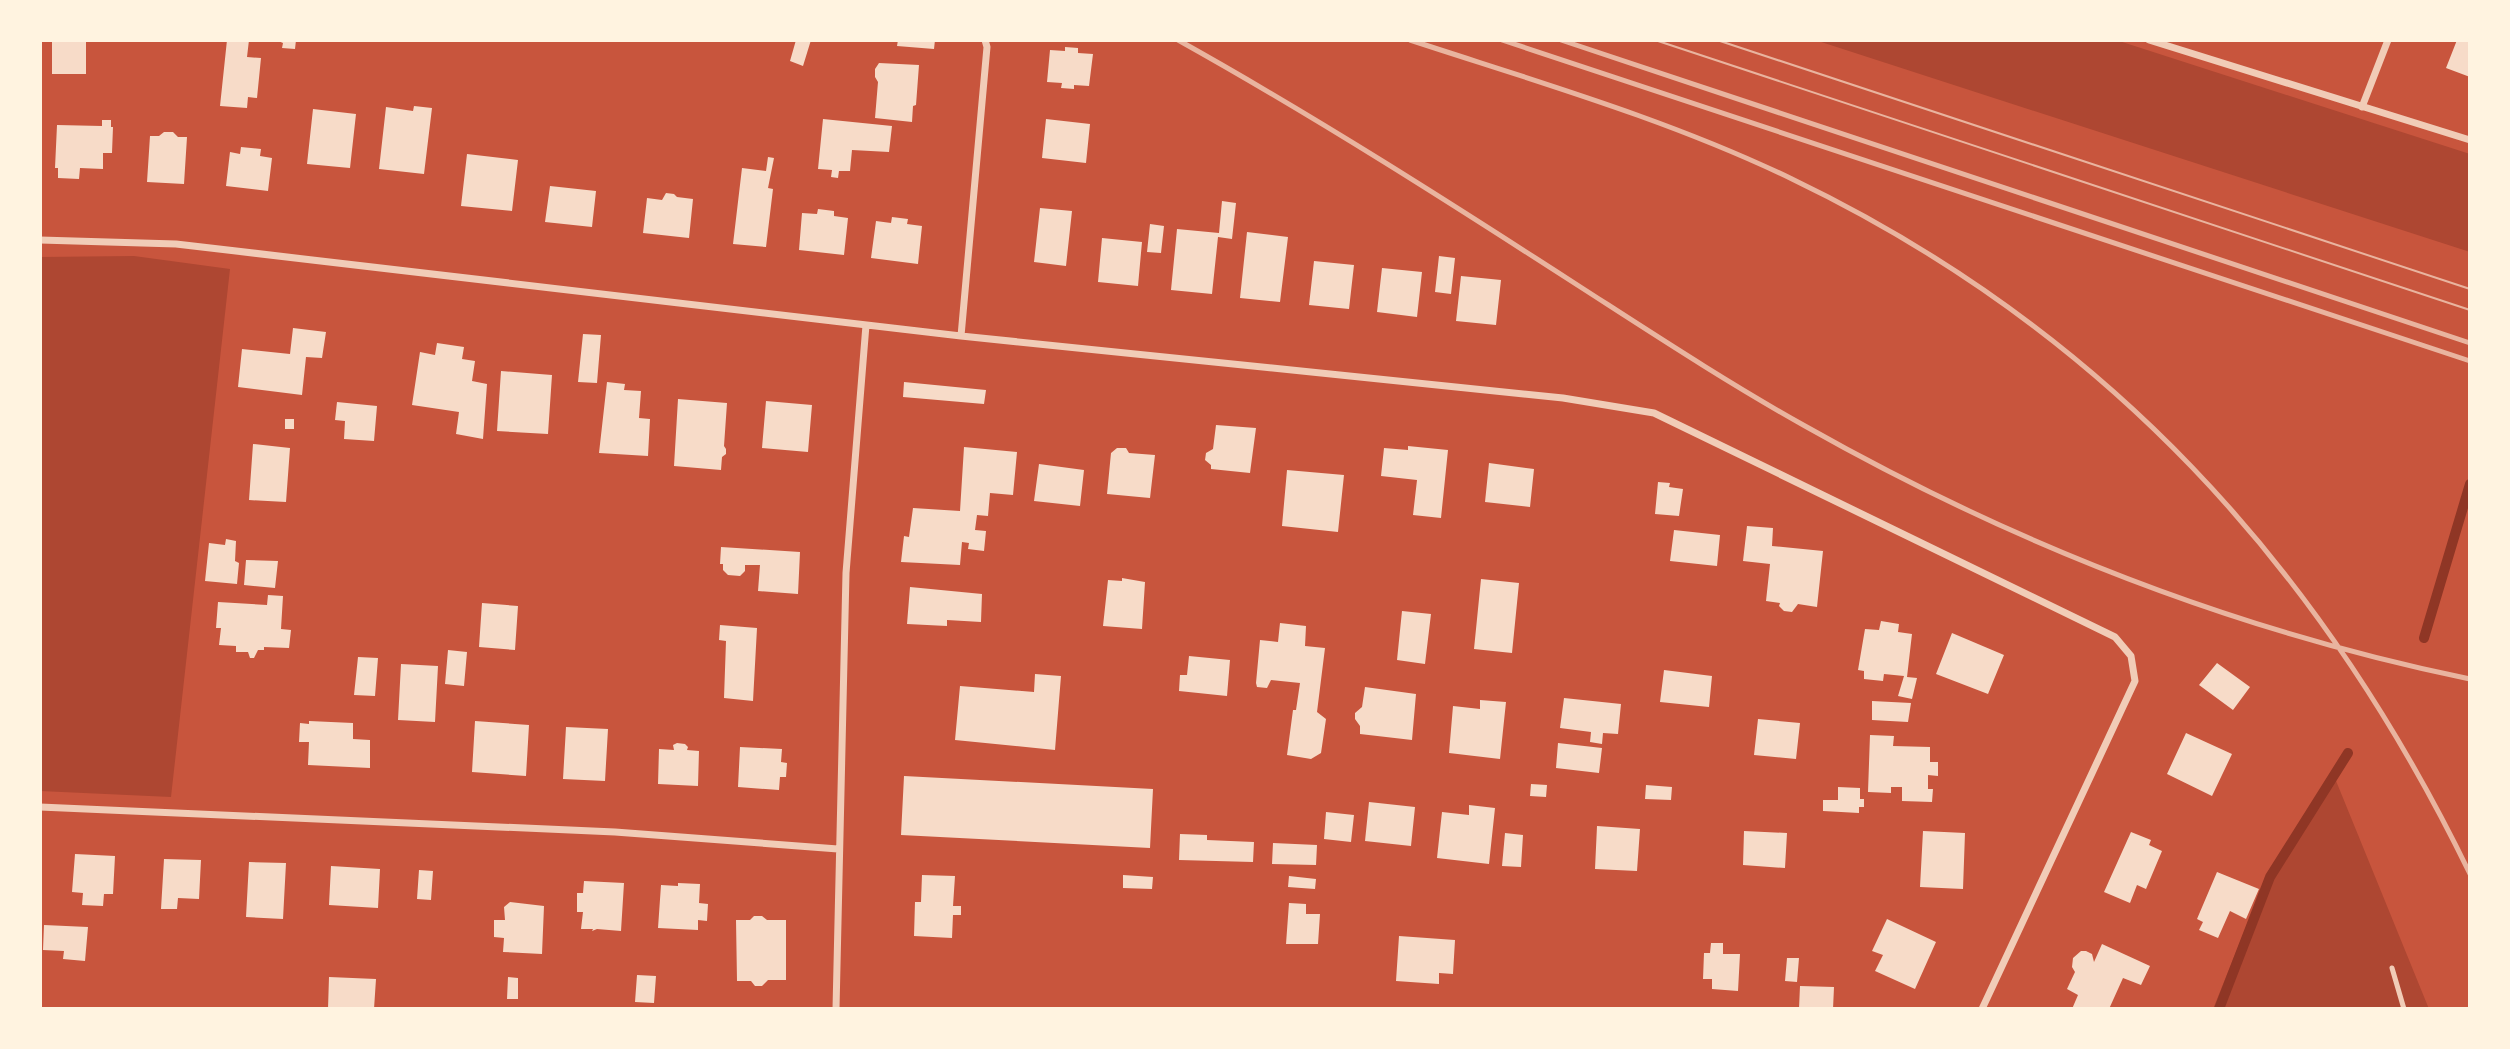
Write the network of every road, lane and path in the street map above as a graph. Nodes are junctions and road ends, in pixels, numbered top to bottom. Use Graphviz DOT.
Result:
graph roads {
  1 [pos="985,40"];
  2 [pos="2149,40"];
  3 [pos="2388,40"];
  4 [pos="2362,107"];
  5 [pos="2470,140"];
  6 [pos="40,240"];
  7 [pos="866,325"];
  8 [pos="961,335"];
  9 [pos="40,807"];
  10 [pos="838,849"];
  11 [pos="2392,968"];
  12 [pos="835,1009"];
  13 [pos="1982,1009"];
  14 [pos="2404,1009"];
  1 -- 8 [label="street"];
  2 -- 4 [label="street"];
  3 -- 4 [label="street"];
  4 -- 5 [label="street"];
  6 -- 7 [label="street"];
  7 -- 8 [label="street"];
  7 -- 10 [label="street"];
  8 -- 13 [label="street"];
  9 -- 10 [label="street"];
  10 -- 12 [label="street"];
  11 -- 14 [label="lane"];
}
